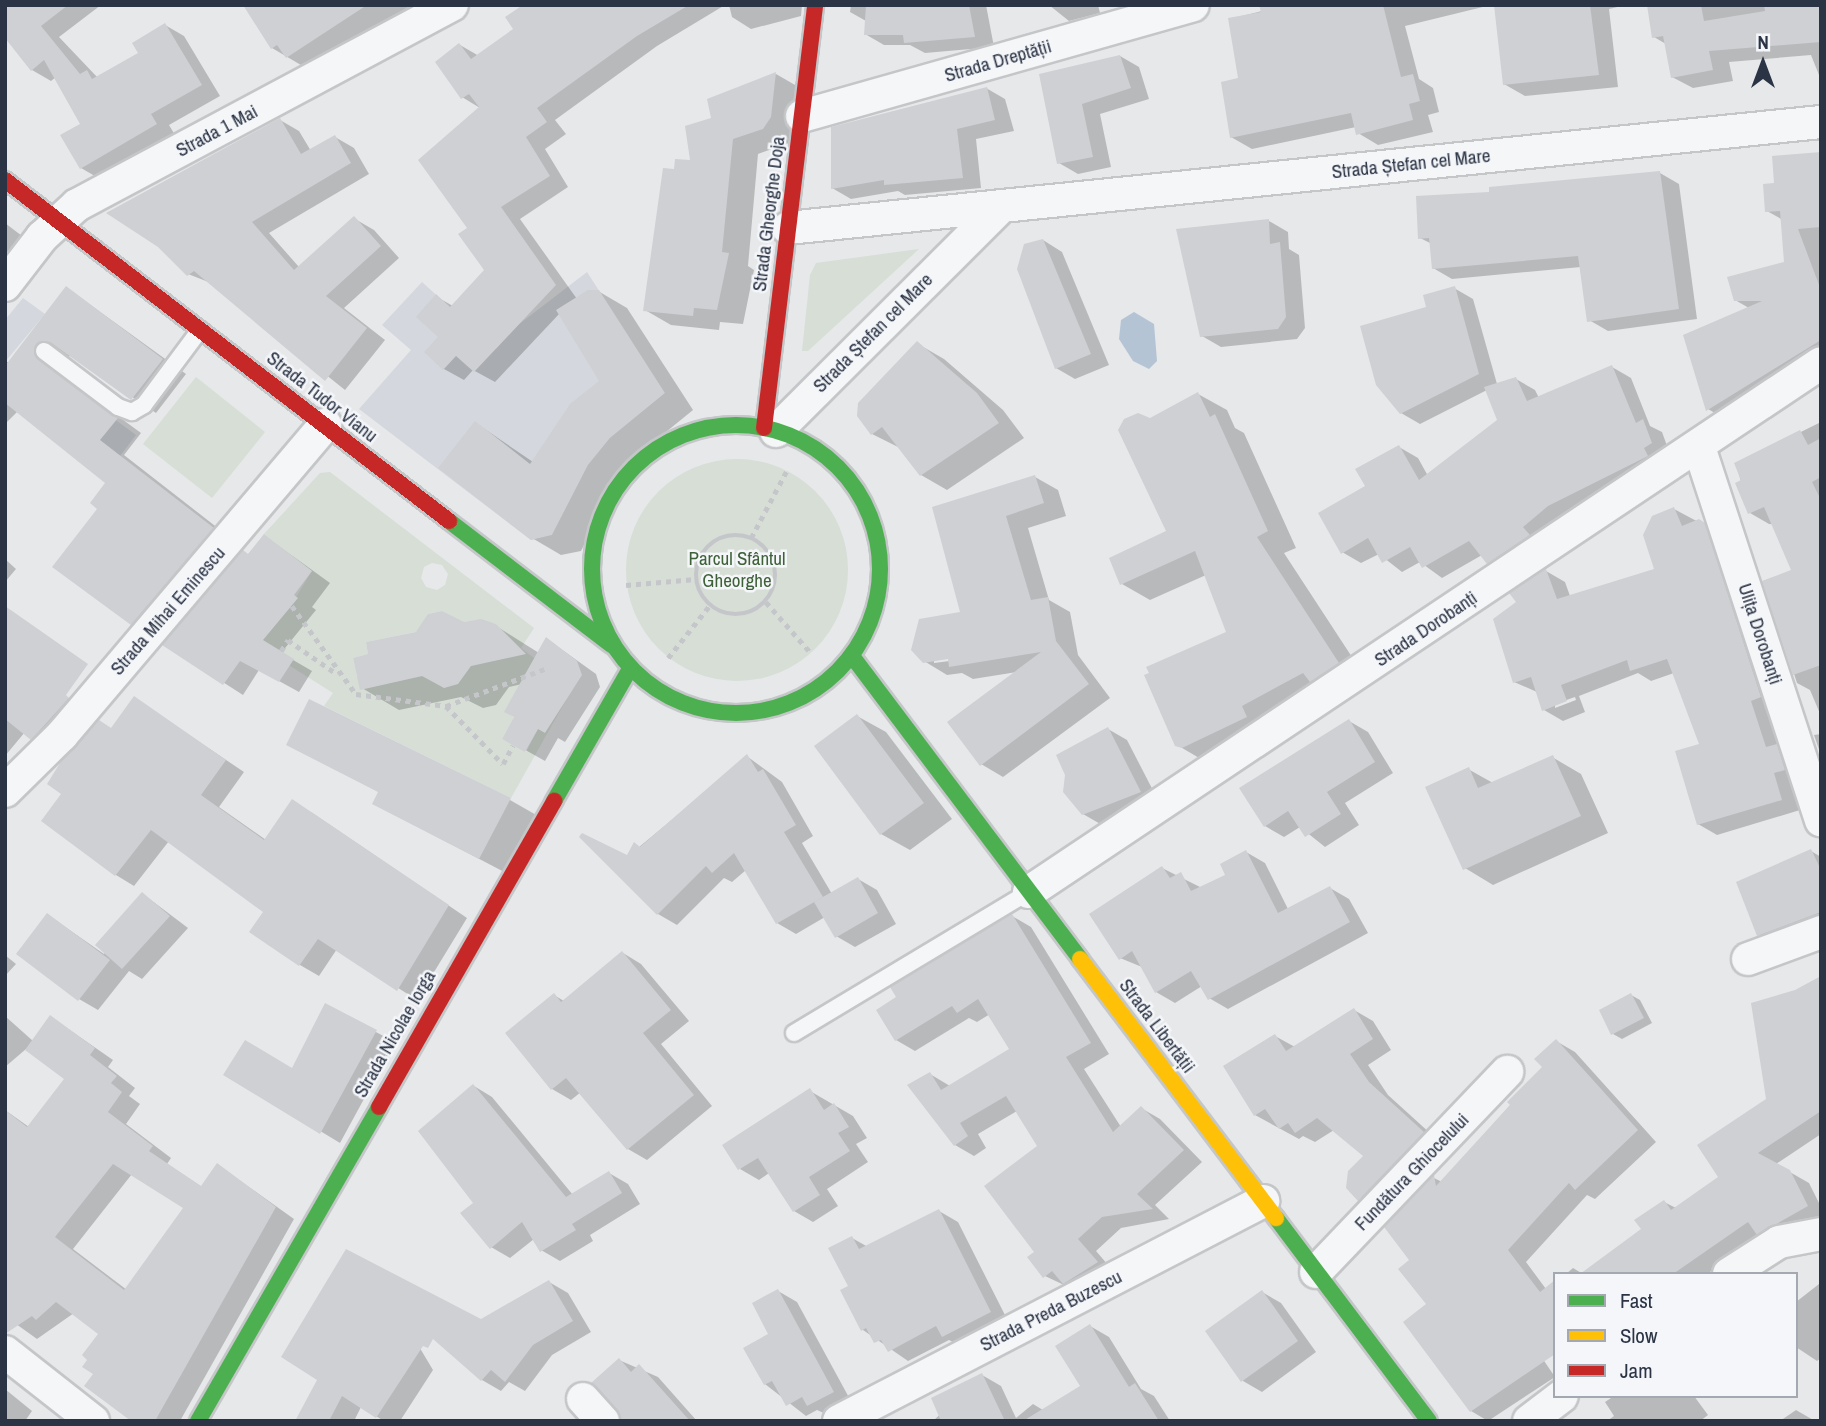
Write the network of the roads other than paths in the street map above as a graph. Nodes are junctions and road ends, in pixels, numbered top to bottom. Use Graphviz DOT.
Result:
graph roads {
  1 [pos="452,5"];
  2 [pos="815,5"];
  3 [pos="1193,5"];
  4 [pos="802,116"];
  5 [pos="1821,122"];
  6 [pos="5,180"];
  7 [pos="1001,206"];
  8 [pos="59,221"];
  9 [pos="788,228"];
  10 [pos="5,285"];
  11 [pos="201,330"];
  12 [pos="44,351"];
  13 [pos="1821,363"];
  14 [pos="325,425"];
  15 [pos="770,429"];
  16 [pos="1699,447"];
  17 [pos="613,647"];
  18 [pos="852,656"];
  19 [pos="630,669"];
  20 [pos="5,791"];
  21 [pos="1821,821"];
  22 [pos="1029,892"];
  23 [pos="1821,932"];
  24 [pos="1748,959"];
  25 [pos="794,1033"];
  26 [pos="1507,1072"];
  27 [pos="1263,1201"];
  28 [pos="1821,1234"];
  29 [pos="1316,1272"];
  30 [pos="1732,1272"];
  31 [pos="5,1352"];
  32 [pos="1559,1398"];
  33 [pos="93,1421"];
  34 [pos="198,1421"];
  35 [pos="839,1421"];
  36 [pos="1429,1421"];
  37 [pos="1529,1421"];
  1 -- 8 [label="street, Strada 1 Mai"];
  2 -- 4 [label="street, Strada Gheorghe Doja"];
  3 -- 4 [label="street, Strada Dreptății"];
  4 -- 9 [label="street, Strada Gheorghe Doja"];
  5 -- 7 [label="street, Strada Ștefan cel Mare"];
  6 -- 8 [label="street, Strada Tudor Vianu"];
  7 -- 9 [label="street, Strada Ștefan cel Mare"];
  7 -- 15 [label="street, Strada Ștefan cel Mare"];
  8 -- 10 [label="street, Strada 1 Mai"];
  8 -- 11 [label="street, Strada Tudor Vianu"];
  9 -- 15 [label="street, Strada Gheorghe Doja"];
  11 -- 12 [label="lane"];
  11 -- 14 [label="street, Strada Tudor Vianu"];
  13 -- 16 [label="street, Strada Dorobanți"];
  14 -- 17 [label="street, Strada Tudor Vianu"];
  14 -- 20 [label="street, Strada Mihai Eminescu"];
  15 -- 17 [label="street"];
  15 -- 18 [label="street"];
  16 -- 21 [label="street, Ulița Dorobanți"];
  16 -- 22 [label="street, Strada Dorobanți"];
  17 -- 19 [label="street"];
  18 -- 19 [label="street"];
  18 -- 22 [label="street, Strada Libertății"];
  19 -- 34 [label="street, Strada Nicolae Iorga"];
  22 -- 25 [label="lane"];
  22 -- 27 [label="street, Strada Libertății"];
  23 -- 24 [label="street"];
  26 -- 29 [label="street, Fundătura Ghiocelului"];
  27 -- 29 [label="street, Strada Libertății"];
  27 -- 35 [label="street, Strada Preda Buzescu"];
  28 -- 30 [label="street"];
  29 -- 36 [label="street, Strada Libertății"];
  31 -- 33 [label="street"];
  32 -- 37 [label="street"];
}
